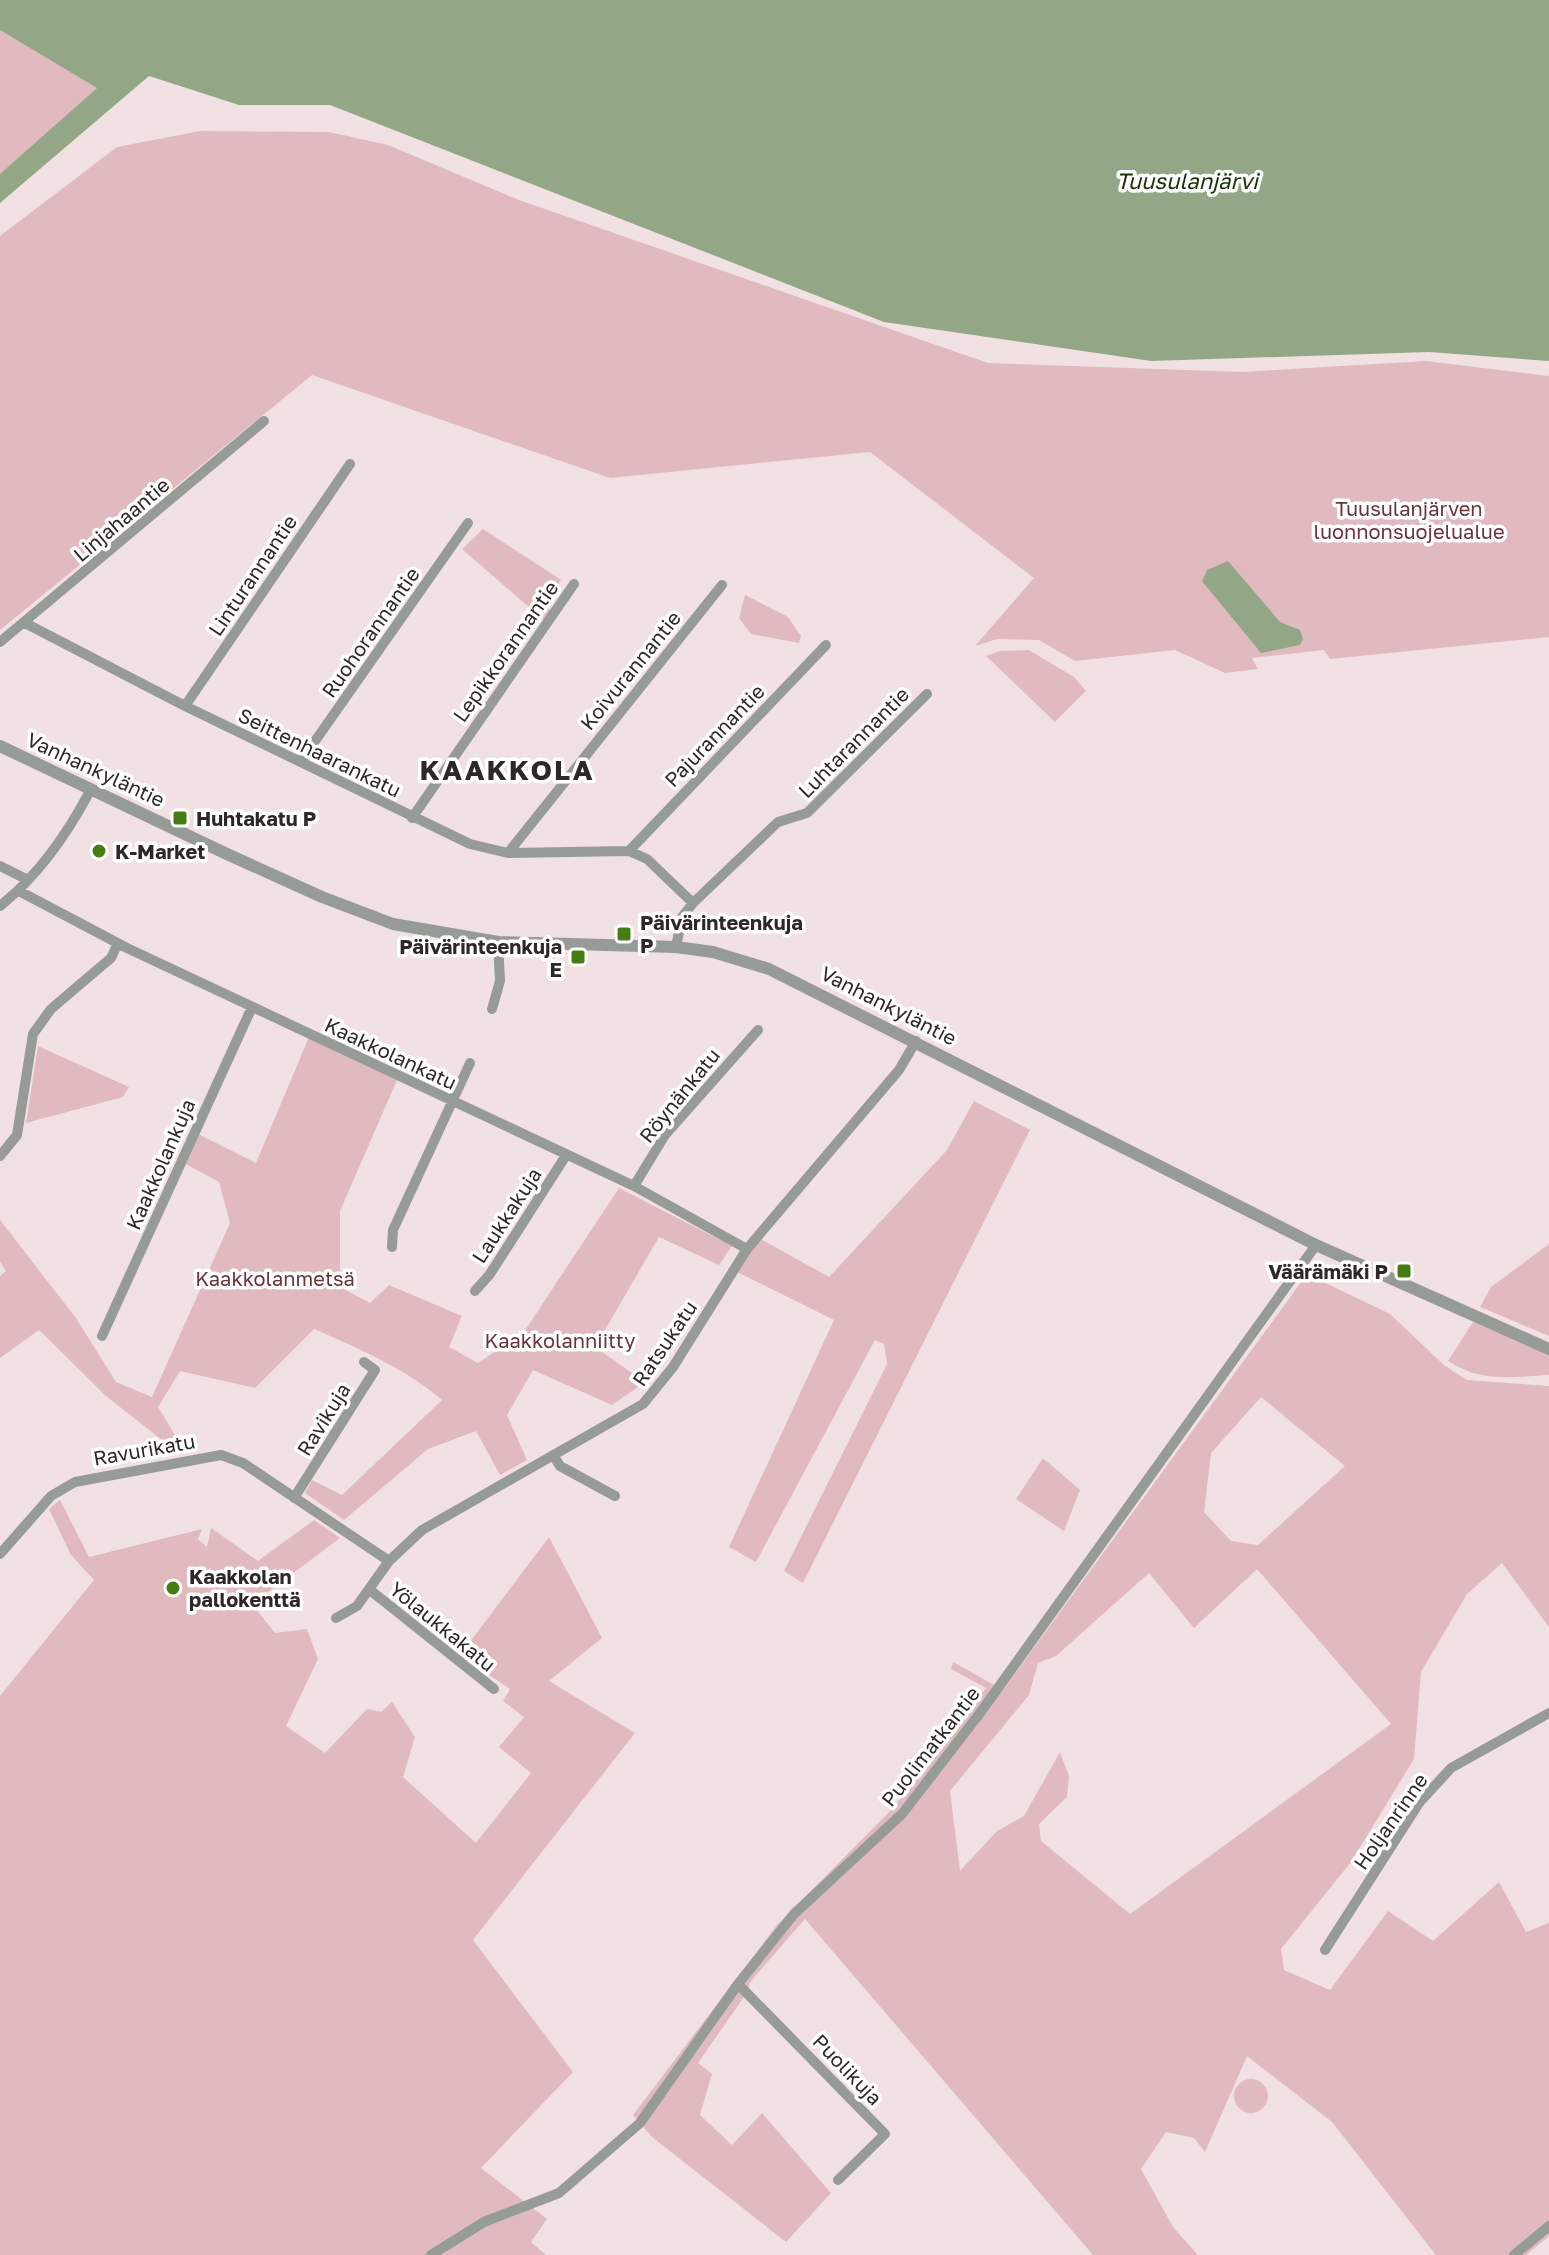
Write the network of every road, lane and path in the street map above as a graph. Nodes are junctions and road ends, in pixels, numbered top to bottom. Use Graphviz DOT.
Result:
graph roads {
  1 [pos="264,421"];
  2 [pos="350,464"];
  3 [pos="468,523"];
  4 [pos="574,584"];
  5 [pos="722,585"];
  6 [pos="25,623"];
  7 [pos="0,642"];
  8 [pos="826,645"];
  9 [pos="927,694"];
  10 [pos="185,706"];
  11 [pos="0,746"];
  12 [pos="301,761"];
  13 [pos="91,789"];
  14 [pos="412,818"];
  15 [pos="629,851"];
  16 [pos="508,853"];
  17 [pos="0,866"];
  18 [pos="28,880"];
  19 [pos="19,891"];
  20 [pos="693,903"];
  21 [pos="0,906"];
  22 [pos="498,942"];
  23 [pos="118,943"];
  24 [pos="676,947"];
  25 [pos="252,1007"];
  26 [pos="492,1009"];
  27 [pos="758,1030"];
  28 [pos="916,1041"];
  29 [pos="470,1063"];
  30 [pos="453,1103"];
  31 [pos="0,1156"];
  32 [pos="565,1157"];
  33 [pos="634,1186"];
  34 [pos="1316,1245"];
  35 [pos="392,1247"];
  36 [pos="747,1249"];
  37 [pos="475,1291"];
  38 [pos="102,1336"];
  39 [pos="1549,1349"];
  40 [pos="364,1362"];
  41 [pos="553,1455"];
  42 [pos="615,1496"];
  43 [pos="294,1498"];
  44 [pos="0,1554"];
  45 [pos="389,1561"];
  46 [pos="370,1590"];
  47 [pos="336,1618"];
  48 [pos="494,1689"];
  49 [pos="1549,1713"];
  50 [pos="1325,1950"];
  51 [pos="738,1984"];
  52 [pos="838,2180"];
  53 [pos="1549,2226"];
  54 [pos="431,2255"];
  55 [pos="1514,2255"];
  1 -- 6 [label="street, Linjahaantie"];
  2 -- 10 [label="street, Linturannantie"];
  3 -- 12 [label="street, Ruohorannantie"];
  4 -- 14 [label="street, Lepikkorannantie"];
  5 -- 16 [label="street, Koivurannantie"];
  6 -- 7 [label="street, Linjahaantie"];
  6 -- 10 [label="street, Seittenhaarankatu"];
  8 -- 15 [label="street, Pajurannantie"];
  9 -- 20 [label="street, Luhtarannantie"];
  10 -- 12 [label="street, Seittenhaarankatu"];
  11 -- 13 [label="street, Vanhankyläntie"];
  12 -- 14 [label="street, Seittenhaarankatu"];
  13 -- 18 [label="street"];
  13 -- 22 [label="street, Vanhankyläntie"];
  14 -- 16 [label="street, Seittenhaarankatu"];
  15 -- 16 [label="street, Seittenhaarankatu"];
  15 -- 20 [label="street"];
  17 -- 18 [label="street"];
  18 -- 19 [label="street"];
  19 -- 21 [label="street"];
  19 -- 23 [label="street, Kaakkolankatu"];
  20 -- 24 [label="street, Luhtarannantie"];
  22 -- 24 [label="street, Vanhankyläntie"];
  22 -- 26 [label="street"];
  23 -- 25 [label="street, Kaakkolankatu"];
  23 -- 31 [label="street"];
  24 -- 28 [label="street, Vanhankyläntie"];
  25 -- 30 [label="street, Kaakkolankatu"];
  25 -- 38 [label="street, Kaakkolankuja"];
  27 -- 33 [label="street, Röynänkatu"];
  28 -- 34 [label="street, Vanhankyläntie"];
  28 -- 36 [label="street, Ratsukatu"];
  29 -- 30 [label="street"];
  30 -- 32 [label="street, Kaakkolankatu"];
  30 -- 35 [label="street"];
  32 -- 33 [label="street, Kaakkolankatu"];
  32 -- 37 [label="street, Laukkakuja"];
  33 -- 36 [label="street, Kaakkolankatu"];
  34 -- 39 [label="street, Vanhankyläntie"];
  34 -- 51 [label="street, Puolimatkantie"];
  36 -- 41 [label="street, Ratsukatu"];
  40 -- 43 [label="street, Ravikuja"];
  41 -- 42 [label="street"];
  41 -- 45 [label="street, Ratsukatu"];
  43 -- 44 [label="street, Ravurikatu"];
  43 -- 45 [label="street, Ravurikatu"];
  45 -- 46 [label="street, Ratsukatu"];
  46 -- 47 [label="street, Ratsukatu"];
  46 -- 48 [label="street, Yölaukkakatu"];
  49 -- 50 [label="street, Holjanrinne"];
  51 -- 52 [label="street, Puolikuja"];
  51 -- 54 [label="street, Puolimatkantie"];
  53 -- 55 [label="street"];
}
